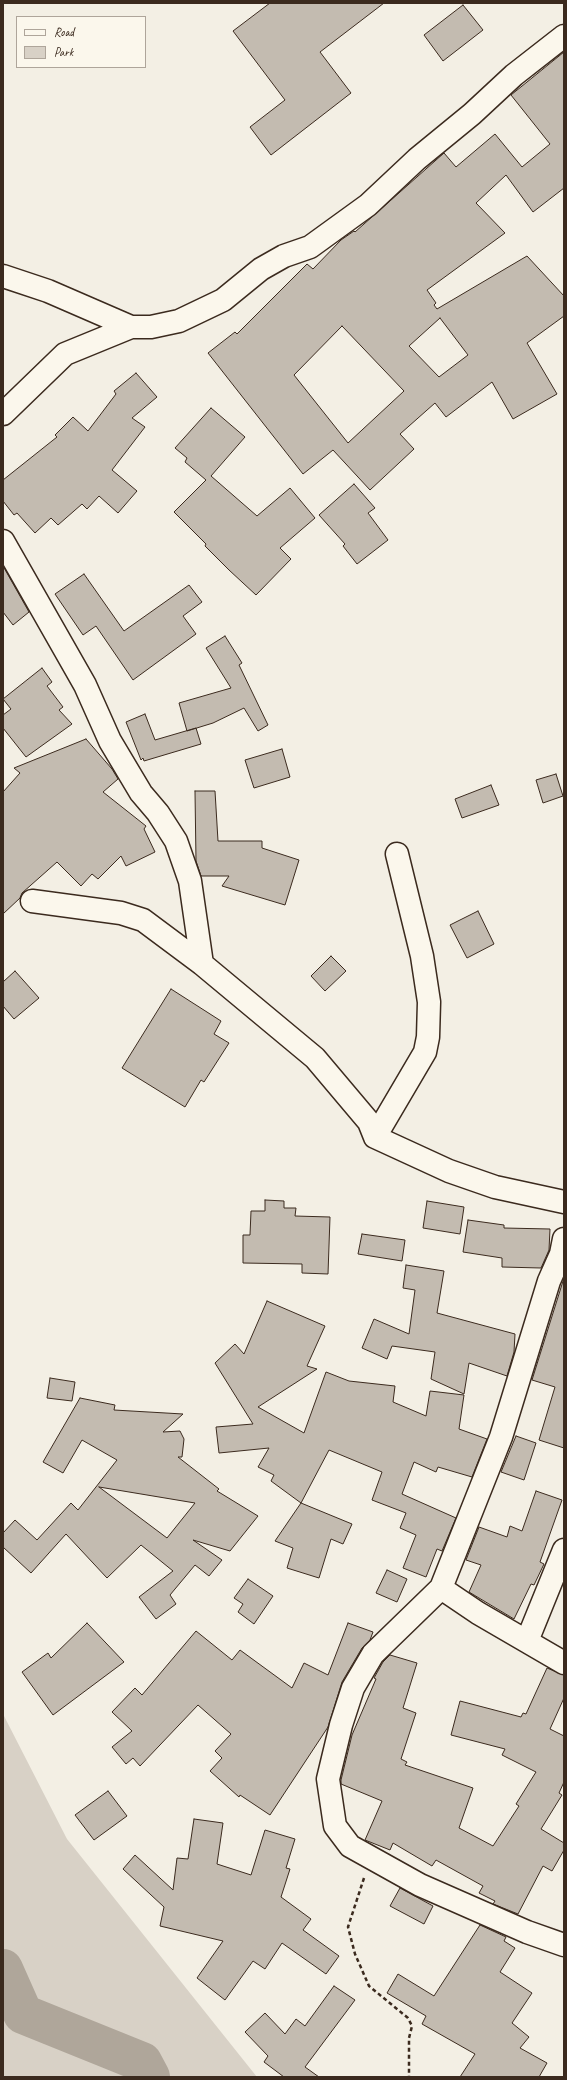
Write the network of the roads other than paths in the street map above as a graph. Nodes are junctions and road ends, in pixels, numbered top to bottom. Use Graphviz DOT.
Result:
graph roads {
  1 [pos="564,36"];
  2 [pos="3,276"];
  3 [pos="132,327"];
  4 [pos="3,414"];
  5 [pos="3,541"];
  6 [pos="397,854"];
  7 [pos="32,901"];
  8 [pos="202,964"];
  9 [pos="375,1137"];
  10 [pos="564,1202"];
  11 [pos="564,1239"];
  12 [pos="564,1550"];
  13 [pos="441,1588"];
  14 [pos="527,1641"];
  15 [pos="564,1663"];
  16 [pos="564,1945"];
  1 -- 3 [label="street"];
  2 -- 3 [label="street"];
  3 -- 4 [label="street"];
  5 -- 8 [label="street"];
  6 -- 9 [label="street"];
  7 -- 8 [label="street"];
  8 -- 9 [label="street"];
  9 -- 10 [label="street"];
  11 -- 13 [label="street"];
  12 -- 14 [label="street"];
  13 -- 14 [label="street"];
  13 -- 16 [label="street"];
  14 -- 15 [label="street"];
}
